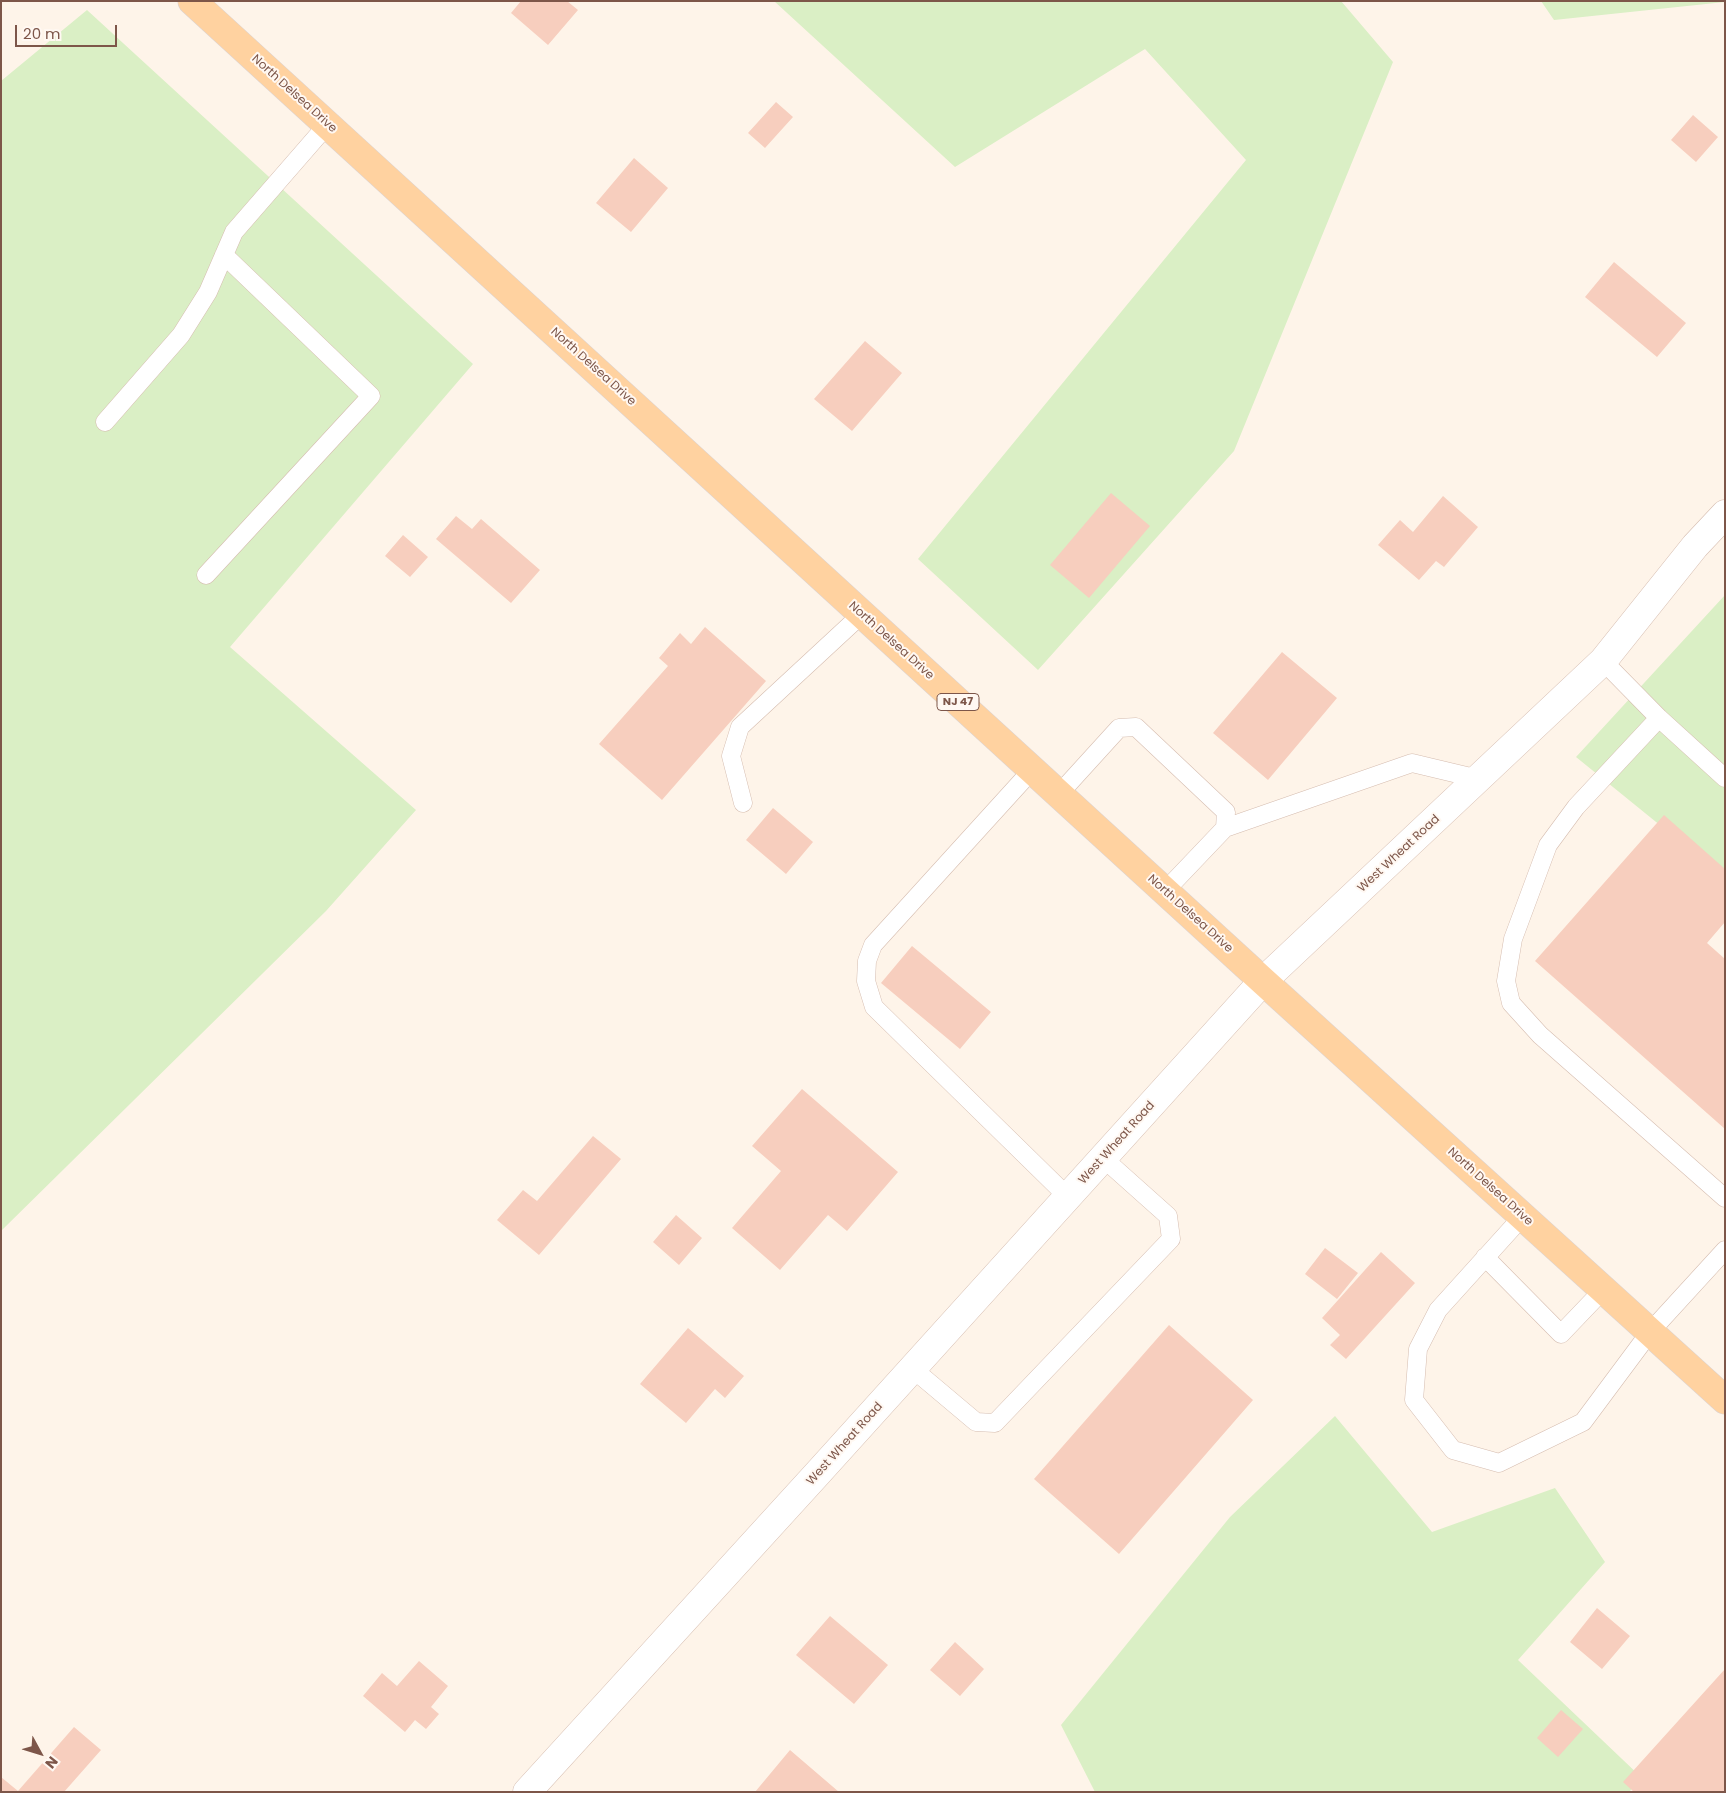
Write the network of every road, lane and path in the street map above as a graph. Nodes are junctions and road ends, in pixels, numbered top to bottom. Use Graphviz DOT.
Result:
graph roads {
  1 [pos="192,1"];
  2 [pos="327,125"];
  3 [pos="224,255"];
  4 [pos="105,422"];
  5 [pos="1725,514"];
  6 [pos="206,575"];
  7 [pos="862,614"];
  8 [pos="1603,661"];
  9 [pos="1659,718"];
  10 [pos="1032,770"];
  11 [pos="1725,778"];
  12 [pos="1479,779"];
  13 [pos="1059,794"];
  14 [pos="743,803"];
  15 [pos="1225,828"];
  16 [pos="1165,892"];
  17 [pos="1264,981"];
  18 [pos="1104,1158"];
  19 [pos="1068,1197"];
  20 [pos="1725,1198"];
  21 [pos="1522,1216"];
  22 [pos="1725,1250"];
  23 [pos="1485,1257"];
  24 [pos="1603,1290"];
  25 [pos="1650,1332"];
  26 [pos="913,1369"];
  27 [pos="1725,1400"];
  28 [pos="527,1792"];
  1 -- 2 [label="main road, North Delsea Drive / NJ 47"];
  2 -- 3 [label="lane"];
  2 -- 7 [label="main road, North Delsea Drive / NJ 47"];
  3 -- 4 [label="lane"];
  3 -- 6 [label="lane"];
  5 -- 8 [label="street, West Wheat Road"];
  7 -- 10 [label="main road, North Delsea Drive / NJ 47"];
  7 -- 14 [label="lane"];
  8 -- 9 [label="lane"];
  8 -- 12 [label="street, West Wheat Road"];
  9 -- 11 [label="lane"];
  9 -- 20 [label="lane"];
  10 -- 13 [label="main road, North Delsea Drive / NJ 47"];
  10 -- 19 [label="lane"];
  12 -- 15 [label="lane"];
  12 -- 17 [label="street, West Wheat Road"];
  13 -- 15 [label="lane"];
  13 -- 16 [label="main road, North Delsea Drive / NJ 47"];
  15 -- 16 [label="lane"];
  16 -- 17 [label="main road, North Delsea Drive / NJ 47"];
  17 -- 18 [label="street, West Wheat Road"];
  17 -- 21 [label="main road, North Delsea Drive / NJ 47"];
  18 -- 19 [label="street, West Wheat Road"];
  18 -- 26 [label="lane"];
  19 -- 26 [label="street, West Wheat Road"];
  21 -- 23 [label="lane"];
  21 -- 24 [label="main road, North Delsea Drive / NJ 47"];
  22 -- 25 [label="lane"];
  23 -- 24 [label="lane"];
  23 -- 25 [label="lane"];
  24 -- 25 [label="main road, North Delsea Drive / NJ 47"];
  25 -- 27 [label="main road, North Delsea Drive / NJ 47"];
  26 -- 28 [label="street, West Wheat Road"];
}
